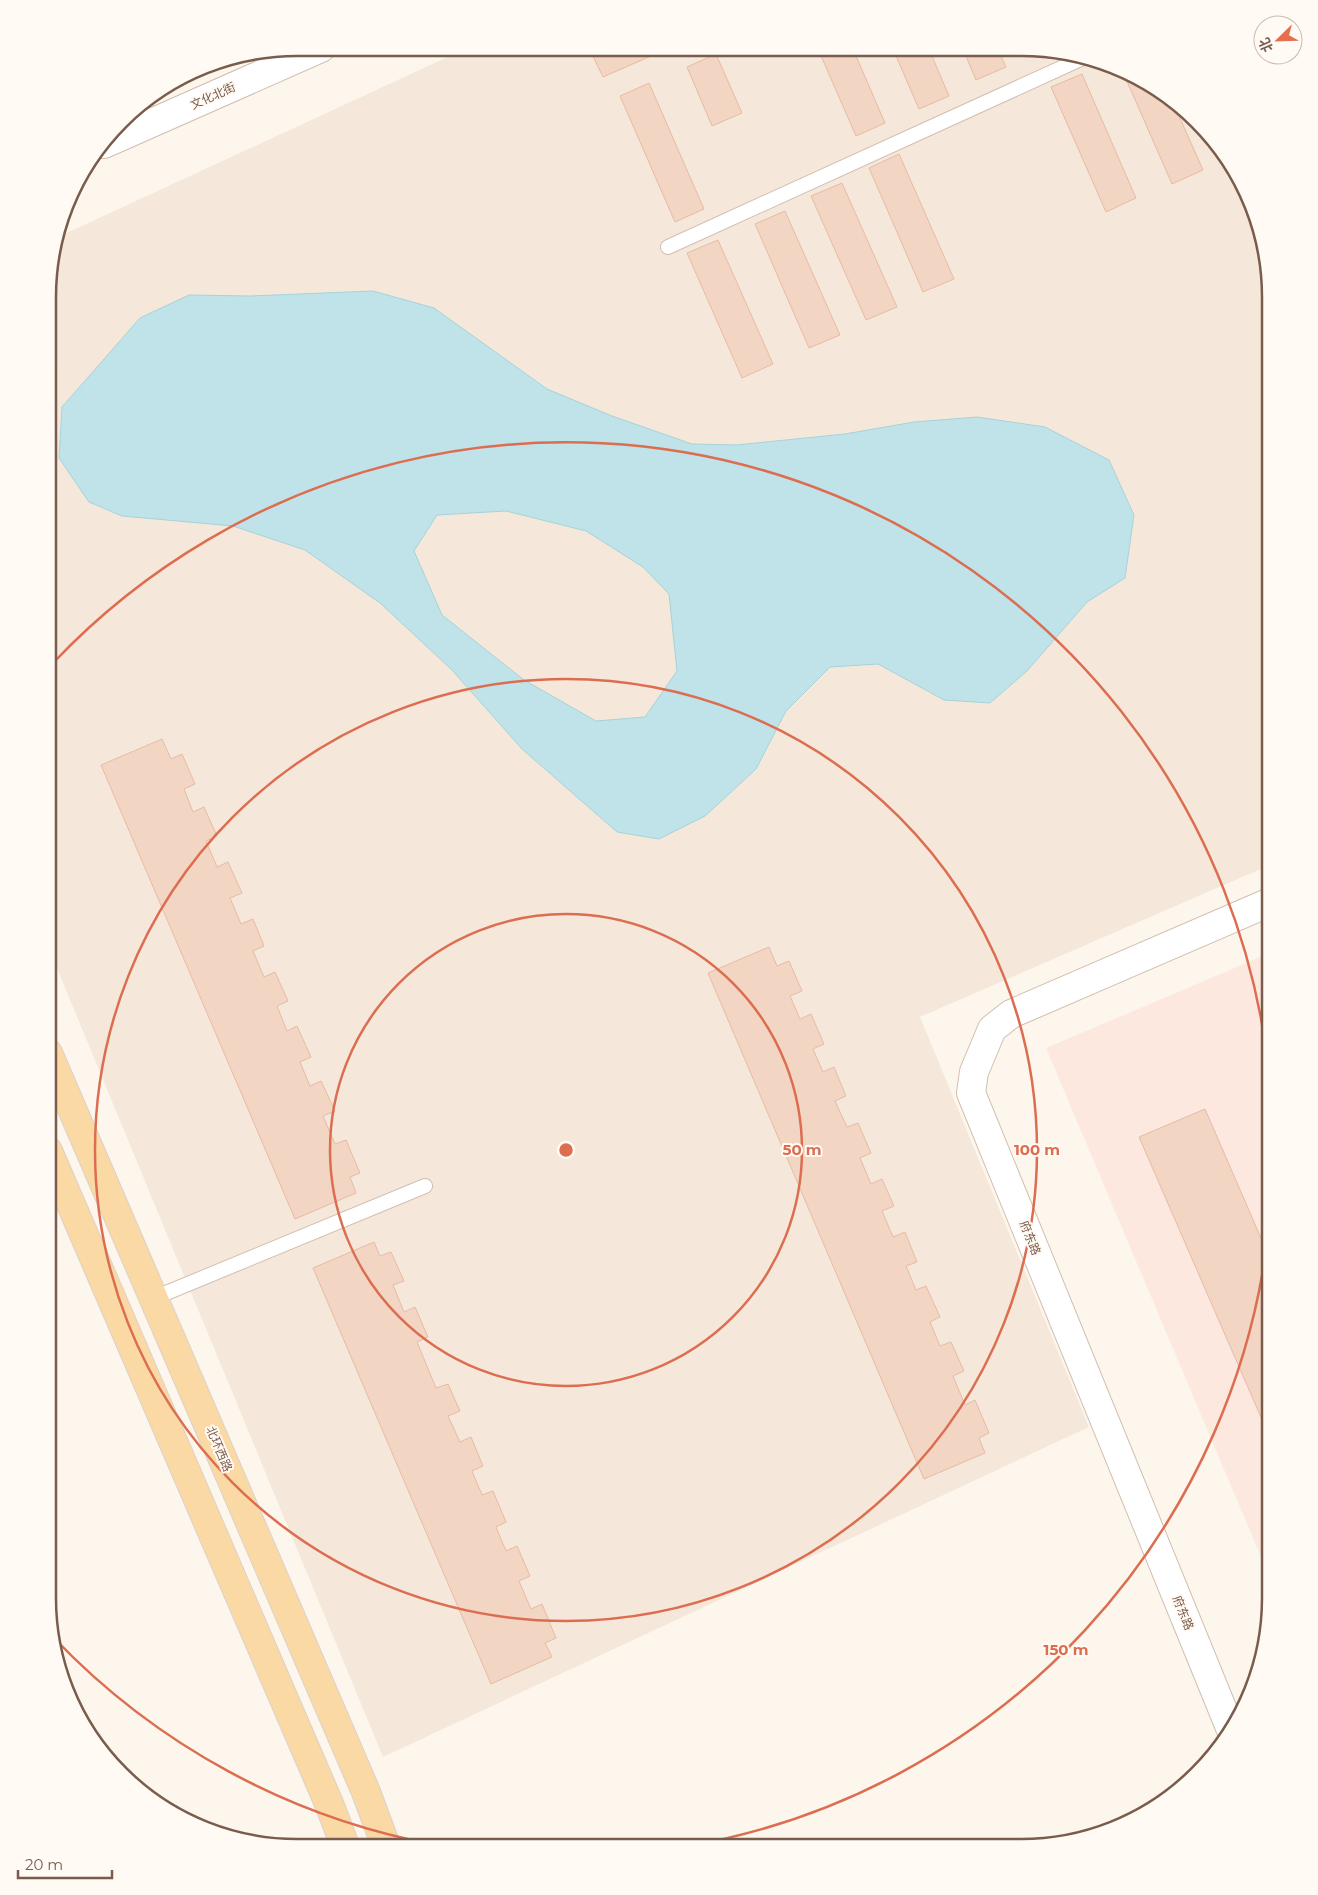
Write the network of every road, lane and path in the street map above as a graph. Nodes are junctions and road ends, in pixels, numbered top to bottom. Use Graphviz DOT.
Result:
graph roads {
  1 [pos="303,56"];
  2 [pos="1074,62"];
  3 [pos="115,139"];
  4 [pos="668,247"];
  5 [pos="1262,905"];
  6 [pos="56,1071"];
  7 [pos="56,1170"];
  8 [pos="425,1186"];
  9 [pos="154,1298"];
  10 [pos="1227,1721"];
  11 [pos="342,1839"];
  12 [pos="383,1839"];
  1 -- 3 [label="street, 文化北街"];
  2 -- 4 [label="lane"];
  5 -- 10 [label="street, 府东路"];
  6 -- 9 [label="main road, 北环西路"];
  7 -- 11 [label="main road"];
  8 -- 9 [label="lane"];
  9 -- 12 [label="main road, 北环西路"];
}
